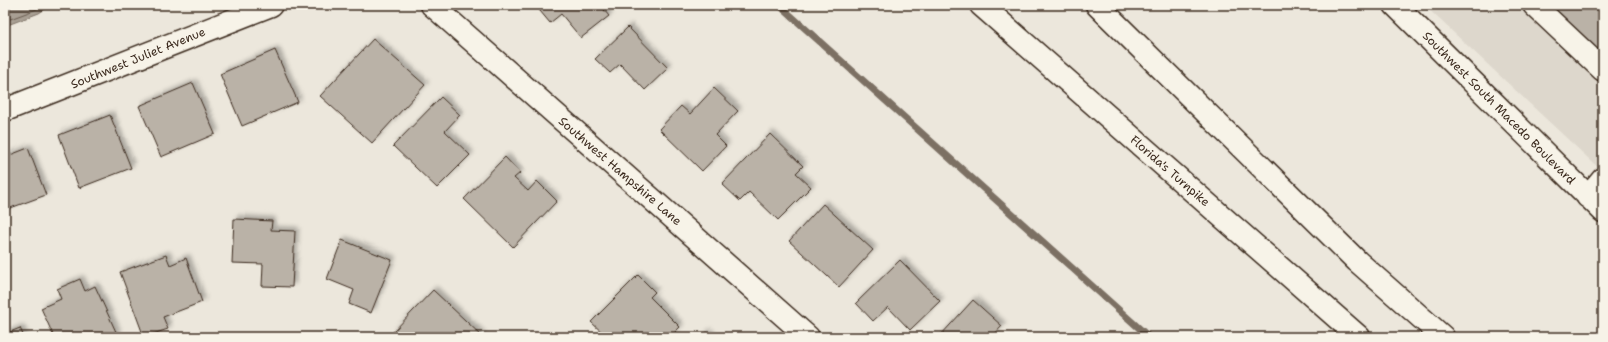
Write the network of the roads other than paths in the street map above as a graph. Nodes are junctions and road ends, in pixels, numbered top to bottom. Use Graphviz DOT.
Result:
graph roads {
  1 [pos="271,5"];
  2 [pos="432,5"];
  3 [pos="981,5"];
  4 [pos="1097,5"];
  5 [pos="1394,5"];
  6 [pos="1534,5"];
  7 [pos="1603,70"];
  8 [pos="5,110"];
  9 [pos="1603,180"];
  10 [pos="1596,204"];
  11 [pos="808,337"];
  12 [pos="1359,337"];
  13 [pos="1443,337"];
  1 -- 8 [label="main road, Southwest Juliet Avenue"];
  2 -- 11 [label="main road, Southwest Hampshire Lane"];
  3 -- 12 [label="main road, Florida's Turnpike"];
  4 -- 13 [label="main road"];
  5 -- 10 [label="main road, Southwest South Macedo Boulevard"];
  6 -- 7 [label="main road"];
  9 -- 10 [label="main road"];
}
